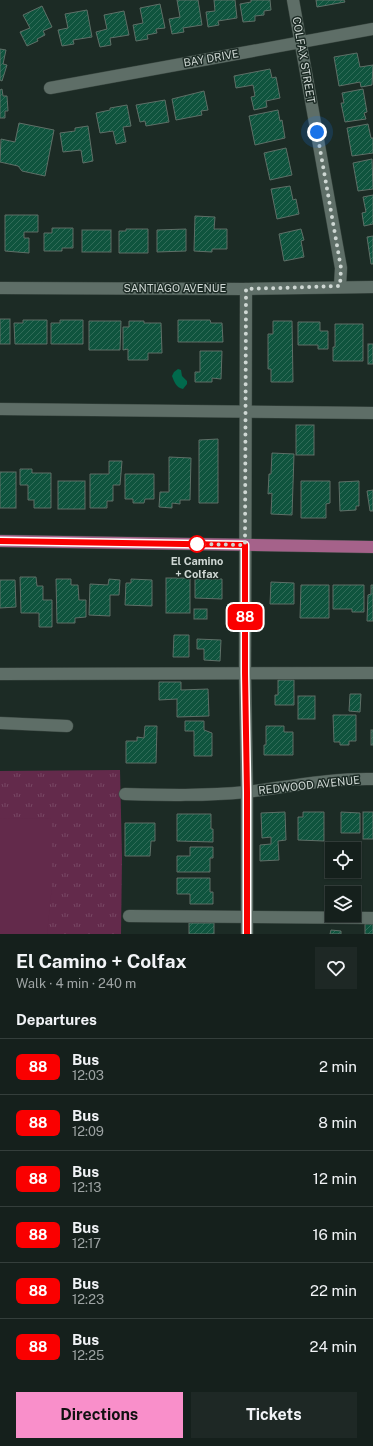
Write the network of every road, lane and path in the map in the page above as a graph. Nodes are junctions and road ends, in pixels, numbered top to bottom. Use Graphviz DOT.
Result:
graph roads {
  1 [pos="293,0"];
  2 [pos="373,29"];
  3 [pos="301,42"];
  4 [pos="50,88"];
  5 [pos="340,286"];
  6 [pos="373,287"];
  7 [pos="0,288"];
  8 [pos="246,289"];
  9 [pos="0,409"];
  10 [pos="246,412"];
  11 [pos="373,413"];
  12 [pos="0,541"];
  13 [pos="245,545"];
  14 [pos="373,547"];
  15 [pos="245,673"];
  16 [pos="0,674"];
  17 [pos="373,674"];
  18 [pos="0,723"];
  19 [pos="67,726"];
  20 [pos="373,779"];
  21 [pos="247,792"];
  22 [pos="125,794"];
  23 [pos="129,916"];
  24 [pos="247,917"];
  25 [pos="373,918"];
  26 [pos="247,934"];
  1 -- 3 [label="street, COLFAX STREET"];
  2 -- 3 [label="street, BAY DRIVE"];
  3 -- 4 [label="street, BAY DRIVE"];
  3 -- 5 [label="street, COLFAX STREET"];
  5 -- 6 [label="street, SANTIAGO AVENUE"];
  5 -- 8 [label="street, SANTIAGO AVENUE"];
  7 -- 8 [label="street, SANTIAGO AVENUE"];
  8 -- 10 [label="street"];
  9 -- 10 [label="street"];
  10 -- 11 [label="street"];
  10 -- 13 [label="street"];
  12 -- 13 [label="main road"];
  13 -- 14 [label="main road"];
  13 -- 15 [label="street"];
  15 -- 16 [label="street"];
  15 -- 17 [label="street"];
  15 -- 21 [label="street"];
  18 -- 19 [label="street"];
  20 -- 21 [label="street, REDWOOD AVENUE"];
  21 -- 22 [label="street, REDWOOD AVENUE"];
  21 -- 24 [label="street"];
  23 -- 24 [label="street"];
  24 -- 25 [label="street"];
  24 -- 26 [label="street"];
}
